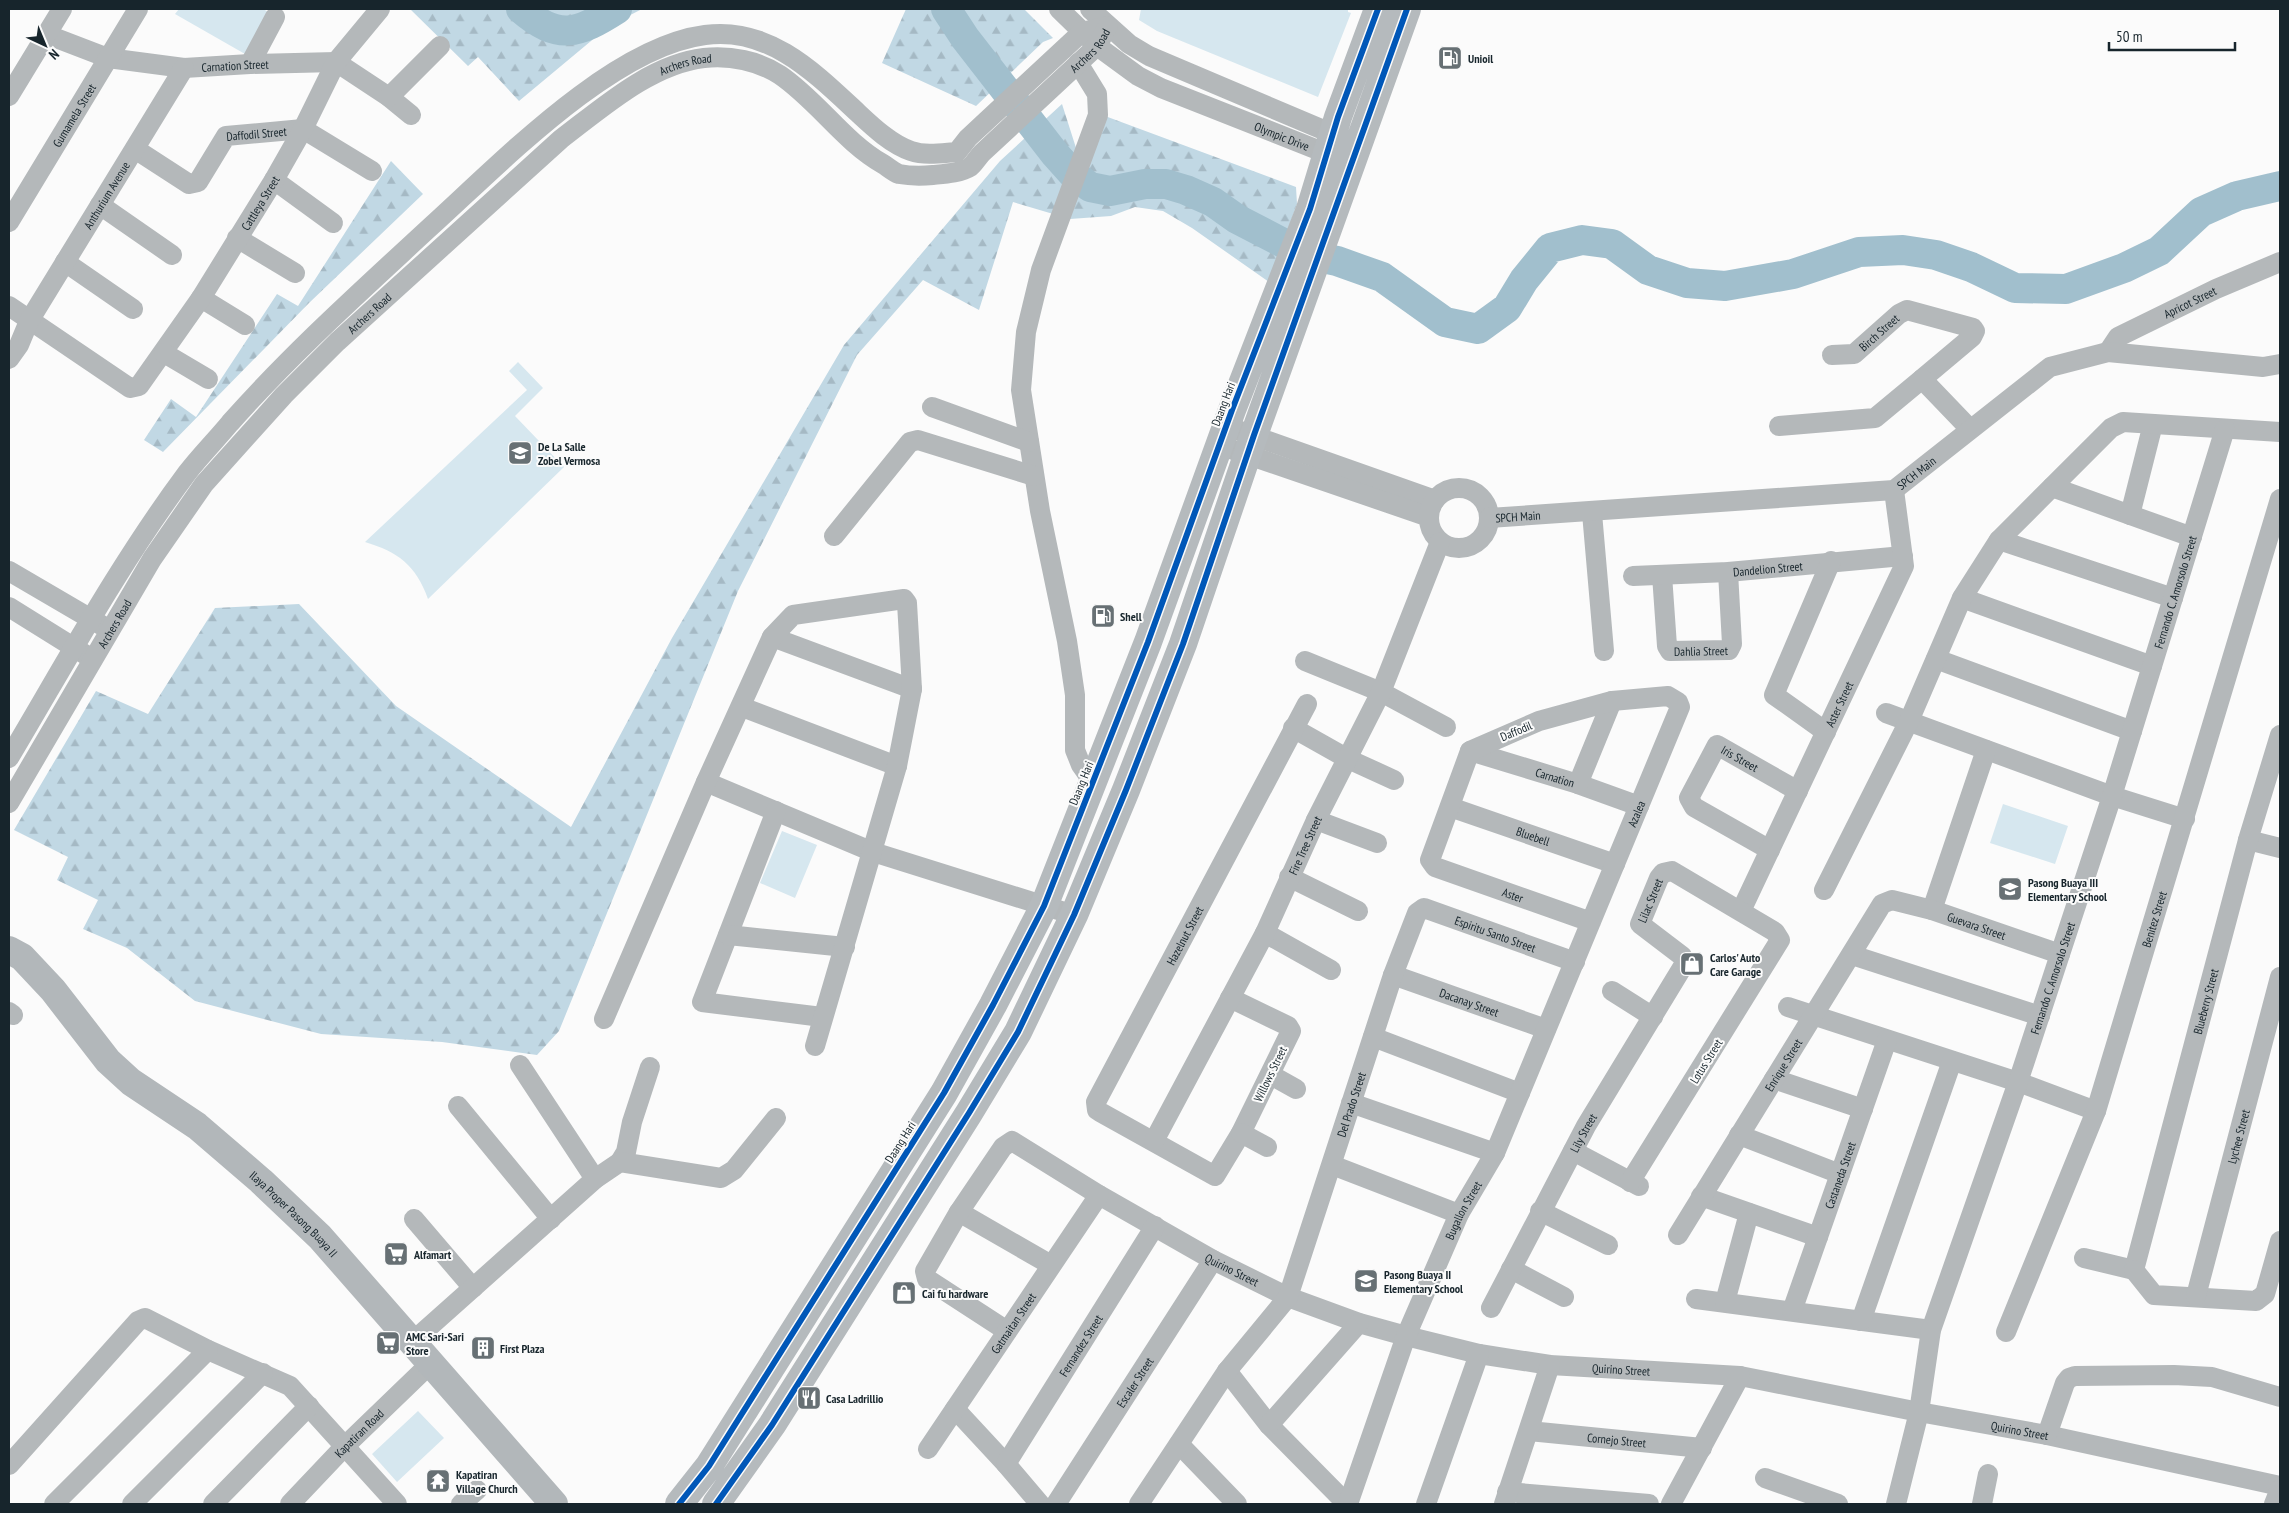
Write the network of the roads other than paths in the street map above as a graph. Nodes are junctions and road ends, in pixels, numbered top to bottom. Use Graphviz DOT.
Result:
graph roads {
  1 [pos="62,9"];
  2 [pos="138,9"];
  3 [pos="1060,9"];
  4 [pos="1090,9"];
  5 [pos="1378,9"];
  6 [pos="1406,9"];
  7 [pos="370,11"];
  8 [pos="275,17"];
  9 [pos="1108,26"];
  10 [pos="48,34"];
  11 [pos="1090,39"];
  12 [pos="440,46"];
  13 [pos="108,58"];
  14 [pos="336,62"];
  15 [pos="250,64"];
  16 [pos="1074,67"];
  17 [pos="184,68"];
  18 [pos="9,96"];
  19 [pos="389,97"];
  20 [pos="411,115"];
  21 [pos="303,129"];
  22 [pos="1330,144"];
  23 [pos="135,149"];
  24 [pos="1354,151"];
  25 [pos="372,172"];
  26 [pos="274,180"];
  27 [pos="100,205"];
  28 [pos="1321,213"];
  29 [pos="9,222"];
  30 [pos="334,222"];
  31 [pos="237,238"];
  32 [pos="172,255"];
  33 [pos="65,262"];
  34 [pos="2280,262"];
  35 [pos="294,273"];
  36 [pos="1293,290"];
  37 [pos="201,298"];
  38 [pos="9,306"];
  39 [pos="133,309"];
  40 [pos="29,321"];
  41 [pos="245,325"];
  42 [pos="9,334"];
  43 [pos="2108,352"];
  44 [pos="164,353"];
  45 [pos="1832,355"];
  46 [pos="9,359"];
  47 [pos="2280,364"];
  48 [pos="208,379"];
  49 [pos="1922,379"];
  50 [pos="932,407"];
  51 [pos="2153,424"];
  52 [pos="1779,426"];
  53 [pos="2225,429"];
  54 [pos="1970,430"];
  55 [pos="2280,432"];
  56 [pos="1223,435"];
  57 [pos="1029,442"];
  58 [pos="1251,445"];
  59 [pos="1034,476"];
  60 [pos="2052,487"];
  61 [pos="1894,490"];
  62 [pos="2280,499"];
  63 [pos="1432,508"];
  64 [pos="1592,513"];
  65 [pos="2130,514"];
  66 [pos="1489,518"];
  67 [pos="834,536"];
  68 [pos="2192,536"];
  69 [pos="1999,540"];
  70 [pos="1440,542"];
  71 [pos="1903,556"];
  72 [pos="1831,561"];
  73 [pos="9,571"];
  74 [pos="1728,572"];
  75 [pos="1633,576"];
  76 [pos="1662,576"];
  77 [pos="1962,598"];
  78 [pos="2173,598"];
  79 [pos="9,607"];
  80 [pos="91,619"];
  81 [pos="111,631"];
  82 [pos="772,637"];
  83 [pos="74,648"];
  84 [pos="1604,651"];
  85 [pos="1936,659"];
  86 [pos="94,660"];
  87 [pos="1305,661"];
  88 [pos="2152,666"];
  89 [pos="912,689"];
  90 [pos="1381,692"];
  91 [pos="1612,701"];
  92 [pos="1307,704"];
  93 [pos="742,707"];
  94 [pos="1680,707"];
  95 [pos="1886,712"];
  96 [pos="1909,721"];
  97 [pos="1446,727"];
  98 [pos="1293,728"];
  99 [pos="2132,731"];
  100 [pos="1826,732"];
  101 [pos="2280,735"];
  102 [pos="1986,750"];
  103 [pos="1470,751"];
  104 [pos="9,758"];
  105 [pos="1348,759"];
  106 [pos="897,766"];
  107 [pos="1394,780"];
  108 [pos="706,782"];
  109 [pos="1093,782"];
  110 [pos="1578,784"];
  111 [pos="1798,792"];
  112 [pos="2112,796"];
  113 [pos="9,803"];
  114 [pos="1639,806"];
  115 [pos="1450,807"];
  116 [pos="776,811"];
  117 [pos="2185,819"];
  118 [pos="1316,820"];
  119 [pos="2248,840"];
  120 [pos="1377,843"];
  121 [pos="2280,848"];
  122 [pos="1770,850"];
  123 [pos="874,852"];
  124 [pos="1615,864"];
  125 [pos="1290,877"];
  126 [pos="1824,890"];
  127 [pos="1892,900"];
  128 [pos="1044,906"];
  129 [pos="1932,910"];
  130 [pos="1358,911"];
  131 [pos="1741,911"];
  132 [pos="1417,913"];
  133 [pos="1074,915"];
  134 [pos="1591,922"];
  135 [pos="1265,933"];
  136 [pos="728,935"];
  137 [pos="845,946"];
  138 [pos="9,950"];
  139 [pos="2060,954"];
  140 [pos="1852,955"];
  141 [pos="1575,962"];
  142 [pos="1685,964"];
  143 [pos="1331,970"];
  144 [pos="1393,975"];
  145 [pos="2280,978"];
  146 [pos="1612,991"];
  147 [pos="1230,998"];
  148 [pos="1788,1008"];
  149 [pos="1814,1016"];
  150 [pos="2040,1016"];
  151 [pos="822,1017"];
  152 [pos="1653,1018"];
  153 [pos="604,1019"];
  154 [pos="1546,1029"];
  155 [pos="1373,1037"];
  156 [pos="1887,1040"];
  157 [pos="814,1046"];
  158 [pos="1952,1061"];
  159 [pos="520,1065"];
  160 [pos="650,1067"];
  161 [pos="1270,1075"];
  162 [pos="1774,1079"];
  163 [pos="2018,1082"];
  164 [pos="1296,1089"];
  165 [pos="1520,1093"];
  166 [pos="1351,1103"];
  167 [pos="458,1106"];
  168 [pos="1863,1109"];
  169 [pos="2096,1112"];
  170 [pos="776,1118"];
  171 [pos="1241,1133"];
  172 [pos="1739,1135"];
  173 [pos="1154,1141"];
  174 [pos="1267,1147"];
  175 [pos="1573,1151"];
  176 [pos="1495,1153"];
  177 [pos="620,1162"];
  178 [pos="1332,1165"];
  179 [pos="1840,1174"];
  180 [pos="595,1179"];
  181 [pos="1098,1195"];
  182 [pos="1701,1196"];
  183 [pos="1540,1211"];
  184 [pos="959,1212"];
  185 [pos="1749,1213"];
  186 [pos="1459,1214"];
  187 [pos="414,1219"];
  188 [pos="551,1219"];
  189 [pos="1155,1226"];
  190 [pos="1678,1235"];
  191 [pos="1818,1237"];
  192 [pos="2280,1241"];
  193 [pos="1608,1245"];
  194 [pos="2084,1258"];
  195 [pos="1213,1260"];
  196 [pos="1051,1265"];
  197 [pos="1511,1269"];
  198 [pos="2134,1270"];
  199 [pos="473,1288"];
  200 [pos="2196,1296"];
  201 [pos="1288,1297"];
  202 [pos="1564,1297"];
  203 [pos="1696,1299"];
  204 [pos="1725,1302"];
  205 [pos="1491,1308"];
  206 [pos="1792,1311"];
  207 [pos="1862,1320"];
  208 [pos="1359,1323"];
  209 [pos="1931,1330"];
  210 [pos="1007,1331"];
  211 [pos="2006,1332"];
  212 [pos="1406,1336"];
  213 [pos="411,1343"];
  214 [pos="208,1350"];
  215 [pos="1479,1354"];
  216 [pos="430,1364"];
  217 [pos="1550,1365"];
  218 [pos="1227,1371"];
  219 [pos="263,1372"];
  220 [pos="1740,1376"];
  221 [pos="2280,1397"];
  222 [pos="309,1406"];
  223 [pos="955,1409"];
  224 [pos="1919,1412"];
  225 [pos="1269,1425"];
  226 [pos="1529,1431"];
  227 [pos="2047,1435"];
  228 [pos="1180,1444"];
  229 [pos="345,1446"];
  230 [pos="1702,1448"];
  231 [pos="928,1449"];
  232 [pos="1006,1464"];
  233 [pos="9,1465"];
  234 [pos="1988,1474"];
  235 [pos="1765,1478"];
  236 [pos="2280,1487"];
  237 [pos="477,1490"];
  238 [pos="1506,1498"];
  239 [pos="388,1501"];
  240 [pos="54,1504"];
  241 [pos="132,1504"];
  242 [pos="213,1504"];
  243 [pos="290,1504"];
  244 [pos="461,1504"];
  245 [pos="554,1504"];
  246 [pos="679,1504"];
  247 [pos="716,1504"];
  248 [pos="1040,1504"];
  249 [pos="1056,1504"];
  250 [pos="1139,1504"];
  251 [pos="1237,1504"];
  252 [pos="1348,1504"];
  253 [pos="1426,1504"];
  254 [pos="1649,1504"];
  255 [pos="1671,1504"];
  256 [pos="1838,1504"];
  257 [pos="1896,1504"];
  258 [pos="1982,1504"];
  259 [pos="2274,1504"];
  1 -- 10 [label="street"];
  2 -- 13 [label="street, Gumamela Street"];
  3 -- 11 [label="street, Olympic Drive"];
  4 -- 9 [label="street, Olympic Drive"];
  5 -- 22 [label="main road, Daang Hari"];
  6 -- 24 [label="main road, Daang Hari"];
  7 -- 14 [label="street, Cattleya Street"];
  8 -- 15 [label="street"];
  9 -- 11 [label="street, Archers Road"];
  9 -- 22 [label="street, Olympic Drive"];
  10 -- 13 [label="street, Carnation Street"];
  10 -- 18 [label="street"];
  11 -- 16 [label="street, Archers Road"];
  11 -- 22 [label="street, Olympic Drive"];
  11 -- 80 [label="street, Archers Road"];
  12 -- 19 [label="street"];
  13 -- 17 [label="street, Carnation Street"];
  13 -- 29 [label="street, Gumamela Street"];
  14 -- 15 [label="street, Carnation Street"];
  14 -- 19 [label="street"];
  14 -- 21 [label="street, Cattleya Street"];
  15 -- 17 [label="street, Carnation Street"];
  16 -- 57 [label="street"];
  16 -- 81 [label="street, Archers Road"];
  17 -- 23 [label="street, Anthurium Avenue"];
  19 -- 20 [label="street"];
  21 -- 23 [label="street, Daffodil Street"];
  21 -- 25 [label="street, Daffodil Street"];
  21 -- 26 [label="street, Cattleya Street"];
  22 -- 24 [label="street, Olympic Drive"];
  22 -- 28 [label="main road, Daang Hari"];
  23 -- 27 [label="street, Anthurium Avenue"];
  24 -- 28 [label="main road, Daang Hari"];
  26 -- 30 [label="street"];
  26 -- 31 [label="street, Cattleya Street"];
  27 -- 32 [label="street"];
  27 -- 33 [label="street, Anthurium Avenue"];
  28 -- 36 [label="main road, Daang Hari"];
  31 -- 35 [label="street"];
  31 -- 37 [label="street, Cattleya Street"];
  33 -- 39 [label="street"];
  33 -- 40 [label="street, Anthurium Avenue"];
  34 -- 43 [label="street, Apricot Street"];
  36 -- 56 [label="main road, Daang Hari"];
  36 -- 58 [label="main road, Daang Hari"];
  37 -- 41 [label="street"];
  37 -- 44 [label="street, Cattleya Street"];
  38 -- 40 [label="street"];
  40 -- 42 [label="street, Anthurium Avenue"];
  40 -- 44 [label="street, Cattleya Street"];
  40 -- 46 [label="street, Anthurium Avenue"];
  43 -- 47 [label="street, SPCH Main"];
  43 -- 54 [label="street, SPCH Main"];
  44 -- 48 [label="street"];
  45 -- 49 [label="street, Birch Street"];
  49 -- 52 [label="street"];
  49 -- 54 [label="street"];
  50 -- 57 [label="street"];
  51 -- 53 [label="street"];
  51 -- 60 [label="street"];
  51 -- 65 [label="street"];
  53 -- 55 [label="street"];
  53 -- 68 [label="street, Fernando C. Amorsolo Street"];
  54 -- 61 [label="street, SPCH Main"];
  56 -- 58 [label="street"];
  56 -- 109 [label="main road, Daang Hari"];
  57 -- 59 [label="street"];
  58 -- 63 [label="street"];
  58 -- 133 [label="main road, Daang Hari"];
  59 -- 67 [label="street"];
  59 -- 109 [label="street"];
  60 -- 65 [label="street"];
  60 -- 69 [label="street"];
  61 -- 64 [label="street, SPCH Main"];
  61 -- 71 [label="street, Aster Street"];
  62 -- 117 [label="street, Benitez Street"];
  63 -- 66 [label="street, SPCH Main"];
  63 -- 70 [label="street"];
  64 -- 66 [label="street, SPCH Main"];
  64 -- 84 [label="street"];
  65 -- 68 [label="street"];
  66 -- 70 [label="street, SPCH Main"];
  68 -- 78 [label="street, Fernando C. Amorsolo Street"];
  69 -- 77 [label="street"];
  69 -- 78 [label="street"];
  70 -- 90 [label="street, Fire Tree Street"];
  71 -- 72 [label="street, Dandelion Street"];
  71 -- 100 [label="street, Aster Street"];
  72 -- 74 [label="street, Dandelion Street"];
  72 -- 100 [label="street"];
  73 -- 80 [label="street"];
  74 -- 76 [label="street, Dandelion Street"];
  74 -- 76 [label="street, Dahlia Street"];
  75 -- 76 [label="street, Dandelion Street"];
  77 -- 85 [label="street"];
  77 -- 88 [label="street"];
  78 -- 88 [label="street, Fernando C. Amorsolo Street"];
  79 -- 83 [label="street"];
  80 -- 81 [label="street"];
  80 -- 83 [label="street, Archers Road"];
  81 -- 86 [label="street, Archers Road"];
  82 -- 89 [label="street"];
  82 -- 89 [label="street"];
  82 -- 93 [label="street"];
  83 -- 86 [label="street"];
  83 -- 104 [label="street, Archers Road"];
  85 -- 96 [label="street"];
  85 -- 99 [label="street"];
  86 -- 113 [label="street, Archers Road"];
  87 -- 90 [label="street"];
  88 -- 99 [label="street, Fernando C. Amorsolo Street"];
  89 -- 106 [label="street"];
  90 -- 97 [label="street"];
  90 -- 105 [label="street, Fire Tree Street"];
  91 -- 94 [label="street, Daffodil"];
  91 -- 103 [label="street, Daffodil"];
  91 -- 110 [label="street"];
  92 -- 98 [label="street, Hazelnut Street"];
  93 -- 106 [label="street"];
  93 -- 108 [label="street"];
  94 -- 114 [label="street, Azalea"];
  95 -- 96 [label="street"];
  96 -- 102 [label="street"];
  96 -- 126 [label="street"];
  98 -- 105 [label="street"];
  98 -- 173 [label="street, Hazelnut Street"];
  99 -- 112 [label="street, Fernando C. Amorsolo Street"];
  100 -- 111 [label="street, Aster Street"];
  101 -- 119 [label="street, Blueberry Street"];
  102 -- 112 [label="street"];
  102 -- 129 [label="street"];
  103 -- 110 [label="street, Carnation"];
  103 -- 115 [label="street"];
  105 -- 107 [label="street"];
  105 -- 118 [label="street, Fire Tree Street"];
  106 -- 123 [label="street"];
  108 -- 116 [label="street"];
  108 -- 153 [label="street"];
  109 -- 128 [label="main road, Daang Hari"];
  110 -- 114 [label="street, Carnation"];
  111 -- 122 [label="street, Aster Street"];
  111 -- 122 [label="street, Iris Street"];
  112 -- 117 [label="street"];
  112 -- 139 [label="street, Fernando C. Amorsolo Street"];
  114 -- 124 [label="street, Azalea"];
  115 -- 124 [label="street, Bluebell"];
  115 -- 134 [label="street, Aster"];
  116 -- 123 [label="street"];
  116 -- 136 [label="street"];
  117 -- 169 [label="street, Benitez Street"];
  118 -- 120 [label="street"];
  118 -- 125 [label="street, Fire Tree Street"];
  119 -- 121 [label="street"];
  119 -- 198 [label="street, Blueberry Street"];
  122 -- 131 [label="street, Aster Street"];
  123 -- 128 [label="street"];
  123 -- 137 [label="street"];
  124 -- 134 [label="street, Azalea"];
  125 -- 130 [label="street"];
  125 -- 135 [label="street, Fire Tree Street"];
  127 -- 129 [label="street, Guevara Street"];
  127 -- 140 [label="street, Enrique Street"];
  128 -- 133 [label="street"];
  128 -- 246 [label="main road, Daang Hari"];
  129 -- 139 [label="street, Guevara Street"];
  131 -- 142 [label="street, Lilac Street"];
  131 -- 175 [label="street, Lotus Street"];
  132 -- 141 [label="street, Espiritu Santo Street"];
  132 -- 144 [label="street, Del Prado Street"];
  133 -- 247 [label="main road, Daang Hari"];
  134 -- 141 [label="street, Bugallon Street"];
  135 -- 143 [label="street"];
  135 -- 147 [label="street, Fire Tree Street"];
  136 -- 137 [label="street"];
  136 -- 151 [label="street"];
  137 -- 151 [label="street"];
  138 -- 213 [label="street, Ilaya Proper Pasong Buaya II"];
  139 -- 150 [label="street, Fernando C. Amorsolo Street"];
  140 -- 149 [label="street, Enrique Street"];
  140 -- 150 [label="street"];
  141 -- 154 [label="street, Bugallon Street"];
  142 -- 152 [label="street, Lily Street"];
  144 -- 154 [label="street, Dacanay Street"];
  144 -- 155 [label="street, Del Prado Street"];
  145 -- 200 [label="street, Lychee Street"];
  146 -- 152 [label="street"];
  147 -- 161 [label="street, Willows Street"];
  147 -- 173 [label="street, Fire Tree Street"];
  148 -- 149 [label="street"];
  149 -- 156 [label="street"];
  149 -- 162 [label="street, Enrique Street"];
  150 -- 163 [label="street, Fernando C. Amorsolo Street"];
  151 -- 157 [label="street"];
  152 -- 175 [label="street, Lily Street"];
  154 -- 165 [label="street, Bugallon Street"];
  155 -- 165 [label="street"];
  155 -- 166 [label="street, Del Prado Street"];
  156 -- 158 [label="street"];
  156 -- 168 [label="street, Castaneda Street"];
  158 -- 163 [label="street"];
  158 -- 207 [label="street"];
  159 -- 180 [label="street"];
  160 -- 177 [label="street"];
  161 -- 164 [label="street"];
  161 -- 171 [label="street, Willows Street"];
  162 -- 168 [label="street"];
  162 -- 172 [label="street, Enrique Street"];
  163 -- 169 [label="street"];
  163 -- 209 [label="street, Fernando C. Amorsolo Street"];
  165 -- 176 [label="street, Bugallon Street"];
  166 -- 176 [label="street"];
  166 -- 178 [label="street, Del Prado Street"];
  167 -- 188 [label="street"];
  168 -- 179 [label="street, Castaneda Street"];
  169 -- 211 [label="street, Benitez Street"];
  170 -- 177 [label="street"];
  171 -- 173 [label="street, Willows Street"];
  171 -- 174 [label="street"];
  172 -- 179 [label="street"];
  172 -- 182 [label="street, Enrique Street"];
  175 -- 183 [label="street, Lily Street"];
  176 -- 186 [label="street, Bugallon Street"];
  177 -- 180 [label="street"];
  178 -- 186 [label="street"];
  178 -- 201 [label="street, Del Prado Street"];
  179 -- 191 [label="street, Castaneda Street"];
  180 -- 188 [label="street"];
  181 -- 184 [label="street, Quirino Street"];
  181 -- 189 [label="street, Quirino Street"];
  181 -- 196 [label="street, Gatmaitan Street"];
  182 -- 185 [label="street"];
  182 -- 190 [label="street, Enrique Street"];
  183 -- 193 [label="street"];
  183 -- 197 [label="street, Lily Street"];
  184 -- 196 [label="street"];
  184 -- 210 [label="street"];
  185 -- 191 [label="street"];
  185 -- 204 [label="street"];
  186 -- 212 [label="street, Bugallon Street"];
  187 -- 199 [label="street"];
  188 -- 199 [label="street"];
  189 -- 195 [label="street, Quirino Street"];
  189 -- 232 [label="street, Fernandez Street"];
  191 -- 206 [label="street, Castaneda Street"];
  192 -- 200 [label="street"];
  194 -- 198 [label="street"];
  195 -- 201 [label="street, Quirino Street"];
  195 -- 249 [label="street, Escaler Street"];
  196 -- 210 [label="street, Gatmaitan Street"];
  197 -- 202 [label="street"];
  197 -- 205 [label="street, Lily Street"];
  198 -- 200 [label="street"];
  199 -- 213 [label="street"];
  201 -- 208 [label="street, Quirino Street"];
  201 -- 218 [label="street"];
  203 -- 204 [label="street"];
  204 -- 206 [label="street"];
  206 -- 207 [label="street"];
  207 -- 209 [label="street"];
  208 -- 212 [label="street, Quirino Street"];
  208 -- 225 [label="street"];
  209 -- 224 [label="street, Fernando C. Amorsolo Street"];
  210 -- 223 [label="street, Gatmaitan Street"];
  212 -- 215 [label="street, Quirino Street"];
  212 -- 252 [label="street, Bugallon Street"];
  213 -- 216 [label="street, Ilaya Proper Pasong Buaya II"];
  214 -- 219 [label="street"];
  214 -- 233 [label="street"];
  214 -- 240 [label="street"];
  215 -- 217 [label="street, Quirino Street"];
  215 -- 253 [label="street"];
  216 -- 229 [label="street, Kapatiran Road"];
  216 -- 245 [label="street, Ilaya Proper Pasong Buaya II"];
  217 -- 220 [label="street, Quirino Street"];
  217 -- 226 [label="street"];
  218 -- 225 [label="street"];
  218 -- 228 [label="street"];
  219 -- 222 [label="street"];
  219 -- 241 [label="street"];
  220 -- 224 [label="street, Quirino Street"];
  220 -- 230 [label="street"];
  221 -- 227 [label="street"];
  222 -- 229 [label="street"];
  222 -- 242 [label="street"];
  223 -- 231 [label="street, Gatmaitan Street"];
  223 -- 232 [label="street"];
  224 -- 227 [label="street, Quirino Street"];
  224 -- 257 [label="street, Fernando C. Amorsolo Street"];
  225 -- 252 [label="street"];
  226 -- 230 [label="street, Cornejo Street"];
  226 -- 238 [label="street"];
  227 -- 236 [label="street, Quirino Street"];
  228 -- 250 [label="street"];
  228 -- 251 [label="street"];
  229 -- 239 [label="street"];
  229 -- 243 [label="street, Kapatiran Road"];
  230 -- 255 [label="street"];
  232 -- 248 [label="street"];
  234 -- 258 [label="street"];
  235 -- 256 [label="street"];
  236 -- 259 [label="street"];
  237 -- 244 [label="street"];
  238 -- 254 [label="street"];
}
